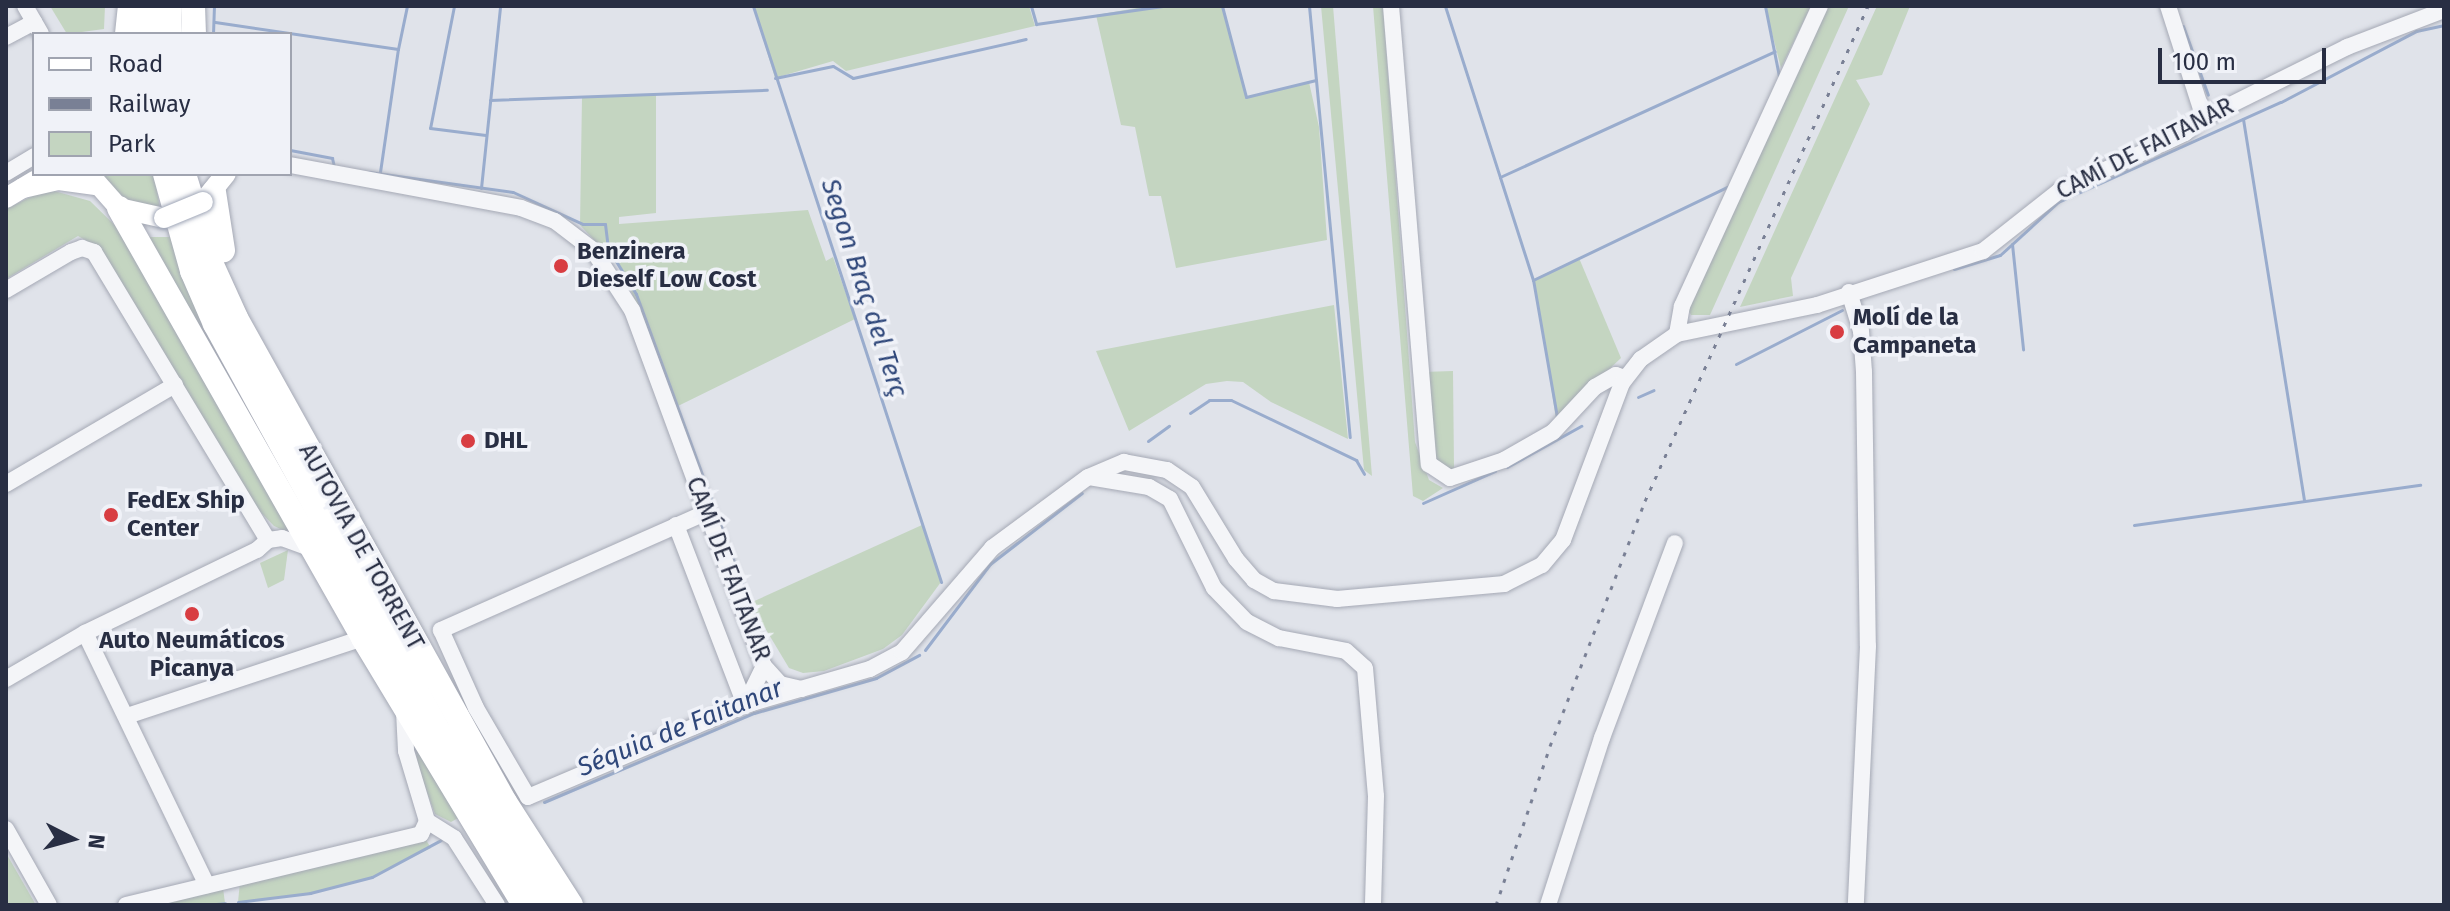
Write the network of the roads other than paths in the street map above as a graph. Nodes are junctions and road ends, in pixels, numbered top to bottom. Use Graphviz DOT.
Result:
graph roads {
  1 [pos="25,6"];
  2 [pos="130,6"];
  3 [pos="148,6"];
  4 [pos="169,6"];
  5 [pos="193,6"];
  6 [pos="1391,6"];
  7 [pos="1820,6"];
  8 [pos="2168,6"];
  9 [pos="2444,10"];
  10 [pos="38,28"];
  11 [pos="127,32"];
  12 [pos="149,32"];
  13 [pos="170,32"];
  14 [pos="194,32"];
  15 [pos="6,37"];
  16 [pos="2204,118"];
  17 [pos="32,157"];
  18 [pos="292,165"];
  19 [pos="6,173"];
  20 [pos="41,176"];
  21 [pos="166,176"];
  22 [pos="185,176"];
  23 [pos="92,179"];
  24 [pos="220,184"];
  25 [pos="15,193"];
  26 [pos="119,208"];
  27 [pos="6,290"];
  28 [pos="1849,292"];
  29 [pos="1677,334"];
  30 [pos="1625,378"];
  31 [pos="175,385"];
  32 [pos="1088,477"];
  33 [pos="6,484"];
  34 [pos="705,513"];
  35 [pos="676,525"];
  36 [pos="268,540"];
  37 [pos="1675,543"];
  38 [pos="317,551"];
  39 [pos="85,633"];
  40 [pos="363,638"];
  41 [pos="764,666"];
  42 [pos="6,679"];
  43 [pos="801,689"];
  44 [pos="445,697"];
  45 [pos="403,705"];
  46 [pos="745,705"];
  47 [pos="127,716"];
  48 [pos="427,821"];
  49 [pos="6,829"];
  50 [pos="207,885"];
  51 [pos="49,905"];
  52 [pos="126,905"];
  53 [pos="497,905"];
  54 [pos="524,905"];
  55 [pos="546,905"];
  56 [pos="571,905"];
  57 [pos="1373,905"];
  58 [pos="1548,905"];
  59 [pos="1856,905"];
  1 -- 10 [label="street"];
  2 -- 11 [label="highway"];
  3 -- 12 [label="highway"];
  4 -- 13 [label="highway"];
  5 -- 14 [label="highway"];
  6 -- 30 [label="street"];
  7 -- 29 [label="street"];
  8 -- 16 [label="street"];
  9 -- 16 [label="street, CAMÍ DE FAITANAR"];
  10 -- 15 [label="street"];
  16 -- 28 [label="street, CAMÍ DE FAITANAR"];
  17 -- 19 [label="street"];
  18 -- 34 [label="street, CAMÍ DE FAITANAR"];
  20 -- 25 [label="main road"];
  21 -- 55 [label="highway, AUTOVIA DE TORRENT"];
  22 -- 44 [label="highway, AUTOVIA DE TORRENT"];
  23 -- 25 [label="main road"];
  23 -- 26 [label="main road"];
  24 -- 26 [label="main road, bridge"];
  24 -- 44 [label="highway"];
  26 -- 38 [label="highway"];
  27 -- 31 [label="street"];
  28 -- 29 [label="street, CAMÍ DE FAITANAR"];
  28 -- 59 [label="street"];
  29 -- 30 [label="street, CAMÍ DE FAITANAR"];
  30 -- 32 [label="street, CAMÍ DE FAITANAR"];
  31 -- 33 [label="street"];
  31 -- 36 [label="street"];
  32 -- 43 [label="street, CAMÍ DE FAITANAR"];
  32 -- 57 [label="street"];
  34 -- 35 [label="street"];
  34 -- 41 [label="street, CAMÍ DE FAITANAR"];
  35 -- 46 [label="street, CAMÍ DE FAITANAR"];
  35 -- 46 [label="street"];
  36 -- 38 [label="street"];
  36 -- 39 [label="street"];
  37 -- 58 [label="street"];
  38 -- 40 [label="highway"];
  39 -- 42 [label="street"];
  39 -- 47 [label="street"];
  40 -- 45 [label="highway"];
  40 -- 47 [label="street"];
  41 -- 43 [label="street, CAMÍ DE FAITANAR"];
  41 -- 46 [label="street"];
  43 -- 46 [label="street"];
  44 -- 56 [label="highway, AUTOVIA DE TORRENT"];
  45 -- 48 [label="street"];
  45 -- 54 [label="highway"];
  47 -- 50 [label="street"];
  48 -- 50 [label="street"];
  48 -- 53 [label="street"];
  49 -- 51 [label="street"];
  50 -- 52 [label="street"];
}
